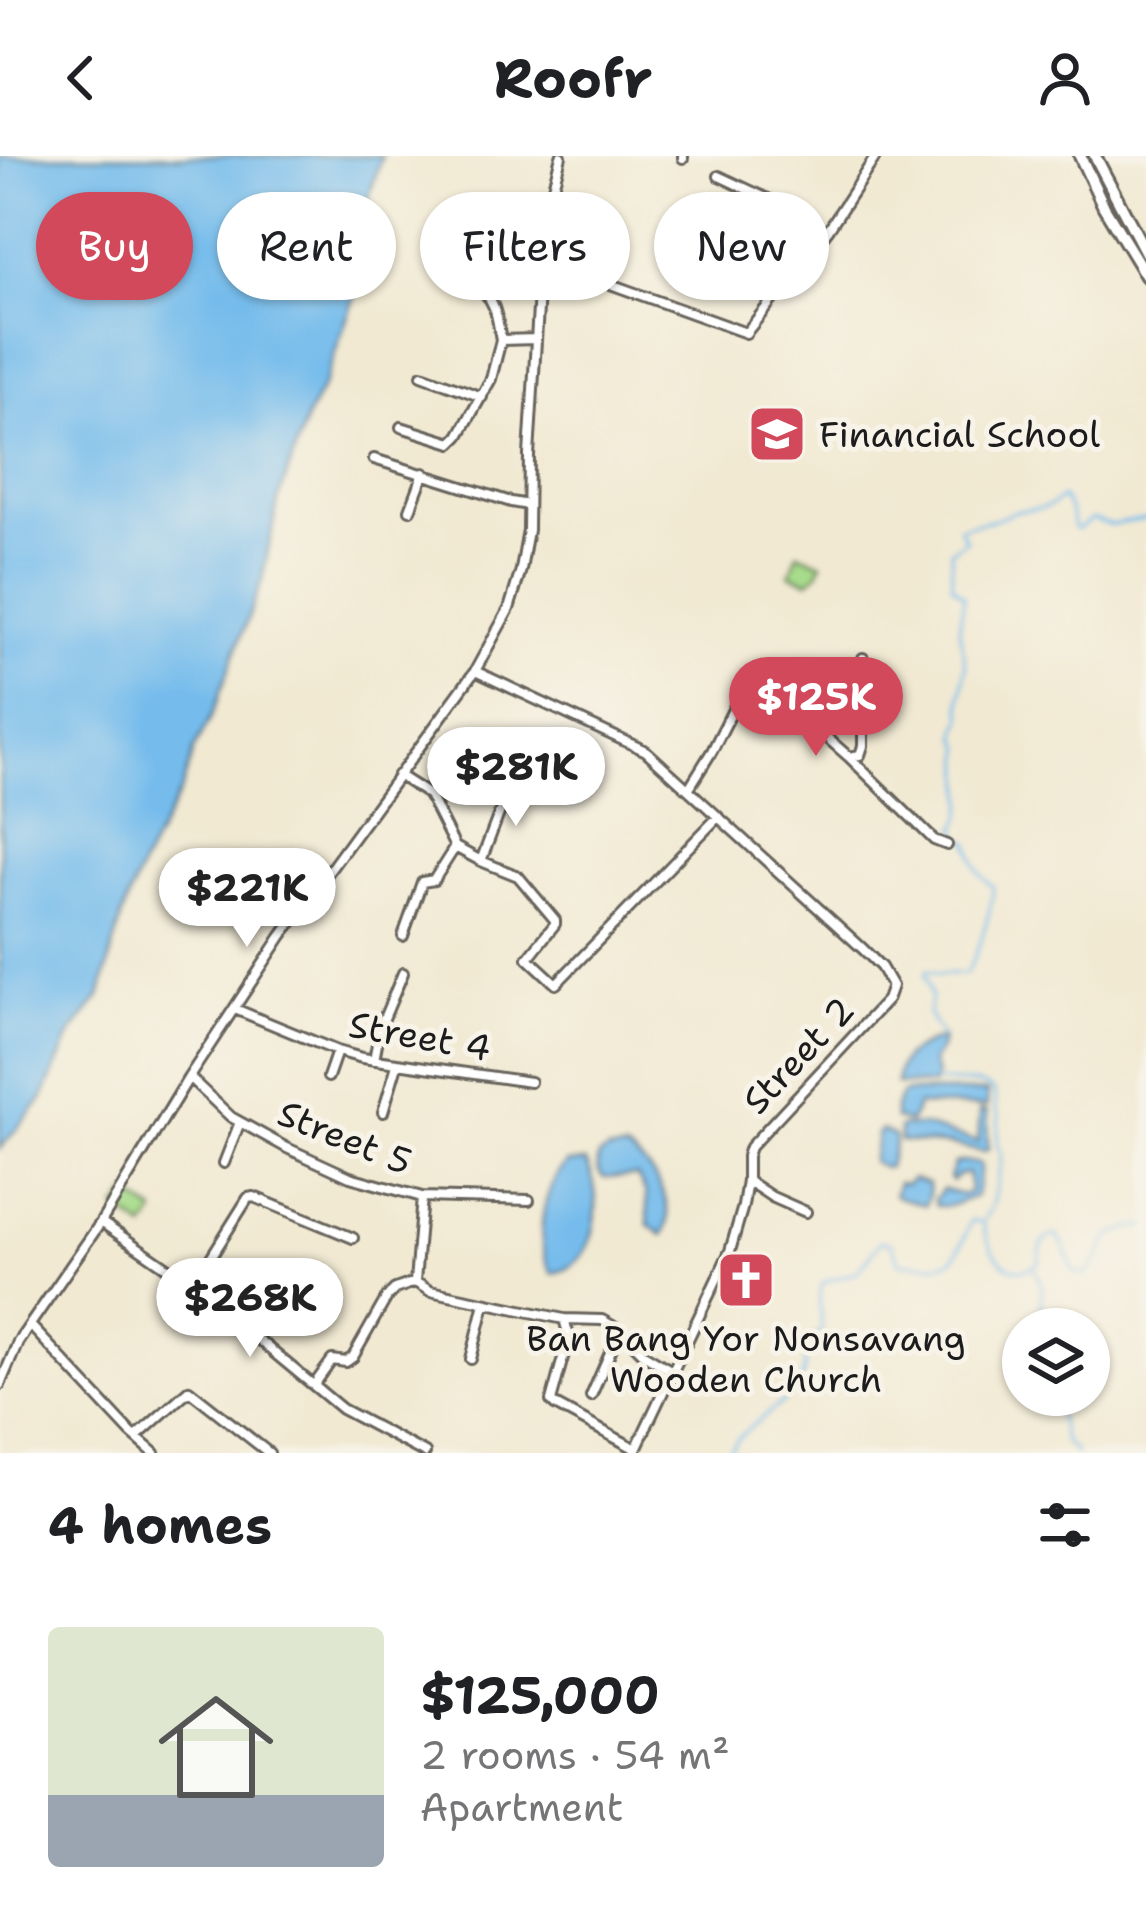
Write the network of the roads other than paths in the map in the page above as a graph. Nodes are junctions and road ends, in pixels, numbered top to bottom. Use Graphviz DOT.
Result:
graph roads {
  1 [pos="561,156"];
  2 [pos="876,156"];
  3 [pos="1080,156"];
  4 [pos="1095,156"];
  5 [pos="718,176"];
  6 [pos="552,192"];
  7 [pos="753,192"];
  8 [pos="829,226"];
  9 [pos="1141,234"];
  10 [pos="1143,257"];
  11 [pos="1146,276"];
  12 [pos="630,292"];
  13 [pos="491,300"];
  14 [pos="538,300"];
  15 [pos="773,300"];
  16 [pos="536,339"];
  17 [pos="501,340"];
  18 [pos="422,375"];
  19 [pos="482,397"];
  20 [pos="401,427"];
  21 [pos="374,459"];
  22 [pos="424,473"];
  23 [pos="528,505"];
  24 [pos="410,510"];
  25 [pos="863,658"];
  26 [pos="475,671"];
  27 [pos="849,757"];
  28 [pos="398,775"];
  29 [pos="511,782"];
  30 [pos="689,788"];
  31 [pos="718,817"];
  32 [pos="947,844"];
  33 [pos="454,847"];
  34 [pos="481,861"];
  35 [pos="403,936"];
  36 [pos="403,973"];
  37 [pos="235,1009"];
  38 [pos="337,1051"];
  39 [pos="374,1060"];
  40 [pos="397,1064"];
  41 [pos="189,1077"];
  42 [pos="328,1077"];
  43 [pos="530,1082"];
  44 [pos="383,1112"];
  45 [pos="240,1122"];
  46 [pos="224,1163"];
  47 [pos="747,1180"];
  48 [pos="422,1197"];
  49 [pos="529,1199"];
  50 [pos="806,1212"];
  51 [pos="101,1222"];
  52 [pos="353,1238"];
  53 [pos="415,1282"];
  54 [pos="193,1286"];
  55 [pos="485,1303"];
  56 [pos="564,1319"];
  57 [pos="30,1325"];
  58 [pos="620,1330"];
  59 [pos="471,1358"];
  60 [pos="671,1371"];
  61 [pos="0,1384"];
  62 [pos="314,1385"];
  63 [pos="591,1396"];
  64 [pos="136,1437"];
  65 [pos="402,1442"];
  66 [pos="635,1451"];
  67 [pos="154,1453"];
  68 [pos="269,1453"];
  69 [pos="396,1453"];
  70 [pos="425,1453"];
  1 -- 6 [label="street"];
  2 -- 8 [label="street"];
  3 -- 10 [label="street"];
  4 -- 9 [label="street"];
  5 -- 7 [label="street"];
  9 -- 10 [label="street"];
  10 -- 11 [label="street"];
  12 -- 15 [label="street"];
  13 -- 17 [label="street"];
  14 -- 16 [label="street"];
  16 -- 17 [label="street"];
  16 -- 23 [label="street"];
  17 -- 19 [label="street"];
  18 -- 19 [label="street"];
  19 -- 20 [label="street"];
  21 -- 22 [label="street"];
  22 -- 23 [label="street"];
  22 -- 24 [label="street"];
  23 -- 26 [label="street"];
  25 -- 27 [label="street"];
  26 -- 28 [label="street"];
  26 -- 30 [label="street, Street 2"];
  27 -- 30 [label="street"];
  27 -- 32 [label="street"];
  28 -- 33 [label="street"];
  28 -- 37 [label="street"];
  29 -- 34 [label="street"];
  30 -- 31 [label="street, Street 2"];
  31 -- 34 [label="street"];
  31 -- 47 [label="street, Street 2"];
  33 -- 34 [label="street"];
  33 -- 35 [label="street"];
  36 -- 39 [label="street"];
  37 -- 38 [label="street, Street 4"];
  37 -- 41 [label="street"];
  38 -- 39 [label="street, Street 4"];
  38 -- 42 [label="street"];
  39 -- 40 [label="street, Street 4"];
  40 -- 43 [label="street, Street 4"];
  40 -- 44 [label="street"];
  41 -- 45 [label="street, Street 5"];
  41 -- 51 [label="street"];
  45 -- 46 [label="street"];
  45 -- 48 [label="street, Street 5"];
  47 -- 50 [label="street"];
  47 -- 60 [label="street, Street 2"];
  48 -- 49 [label="street"];
  48 -- 53 [label="street, Street 5"];
  51 -- 54 [label="street"];
  51 -- 57 [label="street"];
  52 -- 54 [label="street"];
  53 -- 55 [label="street"];
  53 -- 62 [label="street"];
  54 -- 62 [label="street"];
  55 -- 56 [label="street"];
  55 -- 59 [label="street"];
  56 -- 58 [label="street"];
  56 -- 66 [label="street"];
  57 -- 61 [label="street"];
  57 -- 64 [label="street"];
  58 -- 60 [label="street"];
  58 -- 63 [label="street"];
  60 -- 66 [label="street, Street 2"];
  62 -- 65 [label="street"];
  64 -- 67 [label="street"];
  64 -- 68 [label="street"];
  65 -- 69 [label="street"];
  65 -- 70 [label="street"];
}
